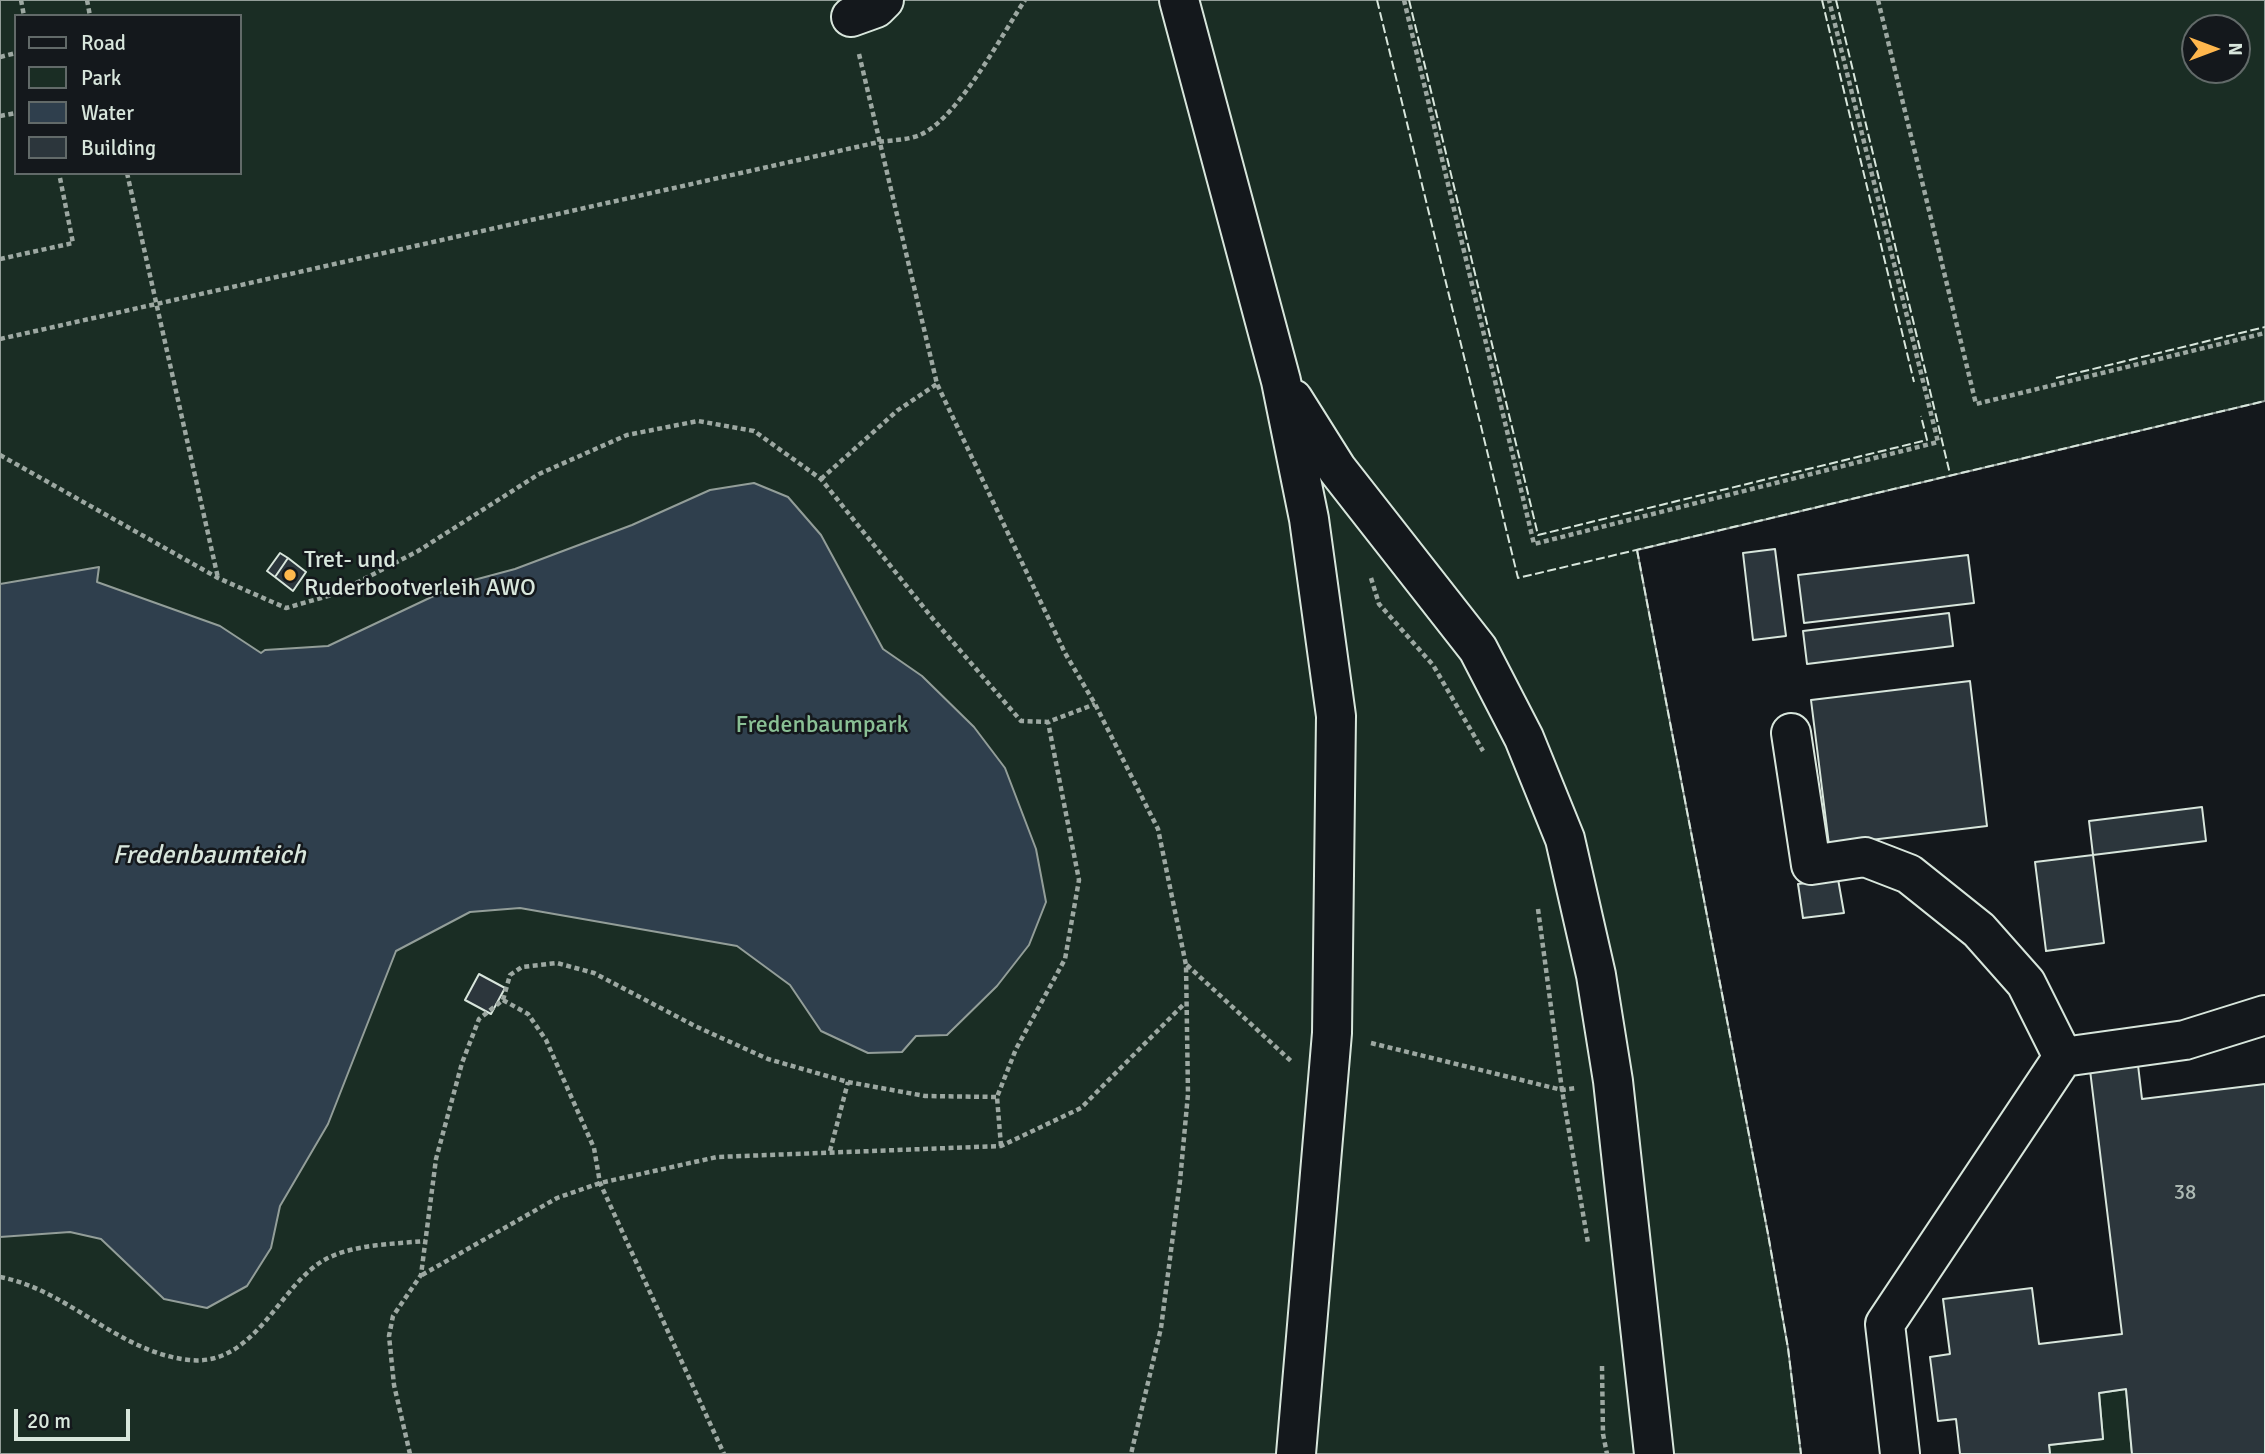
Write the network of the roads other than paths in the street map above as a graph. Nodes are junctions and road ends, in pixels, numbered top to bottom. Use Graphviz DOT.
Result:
graph roads {
  1 [pos="884,0"];
  2 [pos="1179,0"];
  3 [pos="851,18"];
  4 [pos="1281,381"];
  5 [pos="1791,733"];
  6 [pos="2265,1015"];
  7 [pos="2063,1056"];
  8 [pos="1296,1454"];
  9 [pos="1654,1454"];
  10 [pos="1900,1454"];
  1 -- 3 [label="lane"];
  2 -- 4 [label="lane"];
  4 -- 8 [label="lane"];
  4 -- 9 [label="lane"];
  5 -- 7 [label="lane"];
  6 -- 7 [label="lane"];
  7 -- 10 [label="lane"];
}
